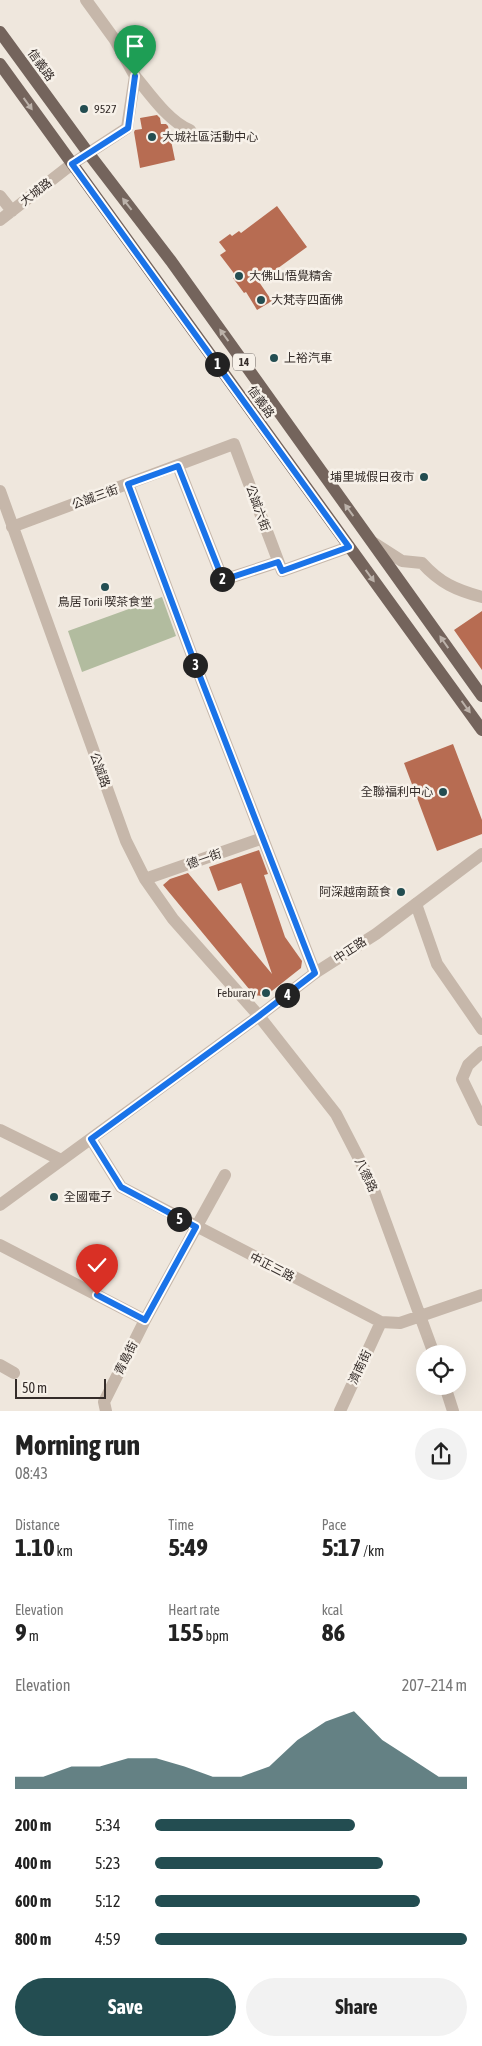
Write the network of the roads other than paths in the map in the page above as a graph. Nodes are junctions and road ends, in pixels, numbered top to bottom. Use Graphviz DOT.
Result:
graph roads {
  1 [pos="86,0"];
  2 [pos="0,32"];
  3 [pos="0,64"];
  4 [pos="135,76"];
  5 [pos="190,130"];
  6 [pos="89,154"];
  7 [pos="72,164"];
  8 [pos="0,196"];
  9 [pos="12,211"];
  10 [pos="0,220"];
  11 [pos="234,444"];
  12 [pos="178,466"];
  13 [pos="327,478"];
  14 [pos="128,484"];
  15 [pos="0,490"];
  16 [pos="308,491"];
  17 [pos="12,528"];
  18 [pos="374,543"];
  19 [pos="349,547"];
  20 [pos="280,566"];
  21 [pos="482,597"];
  22 [pos="482,696"];
  23 [pos="482,730"];
  24 [pos="263,838"];
  25 [pos="482,854"];
  26 [pos="145,879"];
  27 [pos="416,904"];
  28 [pos="315,973"];
  29 [pos="259,1016"];
  30 [pos="482,1030"];
  31 [pos="482,1052"];
  32 [pos="482,1120"];
  33 [pos="0,1130"];
  34 [pos="91,1139"];
  35 [pos="61,1160"];
  36 [pos="225,1174"];
  37 [pos="0,1205"];
  38 [pos="196,1227"];
  39 [pos="0,1245"];
  40 [pos="482,1295"];
  41 [pos="421,1316"];
  42 [pos="145,1320"];
  43 [pos="381,1322"];
  44 [pos="431,1345"];
  45 [pos="0,1365"];
  46 [pos="14,1373"];
  47 [pos="448,1395"];
  48 [pos="106,1411"];
  49 [pos="340,1411"];
  50 [pos="453,1411"];
  1 -- 4 [label="street"];
  2 -- 6 [label="main road, 信義路 / 14"];
  3 -- 7 [label="main road, 信義路 / 14, one-way"];
  4 -- 5 [label="street"];
  4 -- 6 [label="street, 大城路"];
  6 -- 7 [label="street, 大城路"];
  13 -- 6 [label="main road, 信義路 / 14, one-way"];
  7 -- 9 [label="street, 大城路"];
  7 -- 16 [label="main road, 信義路 / 14"];
  8 -- 9 [label="street"];
  9 -- 10 [label="street, 大城路"];
  11 -- 12 [label="street, 公誠三街"];
  11 -- 20 [label="street, 公誠六街"];
  12 -- 14 [label="street, 公誠三街"];
  12 -- 20 [label="street"];
  13 -- 16 [label="main road"];
  18 -- 13 [label="main road, 信義路 / 14, one-way"];
  14 -- 17 [label="street, 公誠三街"];
  14 -- 24 [label="street"];
  15 -- 17 [label="street, 公誠路"];
  16 -- 19 [label="main road, 信義路 / 14"];
  17 -- 26 [label="street, 公誠路"];
  18 -- 21 [label="street"];
  22 -- 18 [label="main road, 信義路 / 14, one-way"];
  19 -- 20 [label="street"];
  19 -- 23 [label="main road, 信義路 / 14, one-way"];
  24 -- 26 [label="street, 德一街"];
  24 -- 28 [label="street"];
  25 -- 27 [label="street, 中正路"];
  26 -- 29 [label="street, 公誠路"];
  27 -- 28 [label="street, 中正路"];
  27 -- 30 [label="street"];
  28 -- 29 [label="street, 中正路"];
  29 -- 34 [label="street, 中正路"];
  29 -- 41 [label="street, 八德路"];
  31 -- 32 [label="street"];
  33 -- 35 [label="street"];
  34 -- 35 [label="street, 中正路"];
  34 -- 38 [label="street, 中正三路"];
  35 -- 37 [label="street, 中正路"];
  36 -- 38 [label="street, 青島街"];
  38 -- 42 [label="street, 青島街"];
  38 -- 43 [label="street, 中正三路"];
  39 -- 42 [label="street"];
  40 -- 41 [label="street, 中正三路"];
  41 -- 43 [label="street, 中正三路"];
  41 -- 44 [label="street, 八德路"];
  42 -- 48 [label="street, 青島街"];
  43 -- 49 [label="street, 濟南街"];
  45 -- 46 [label="street"];
  47 -- 50 [label="street"];
}
